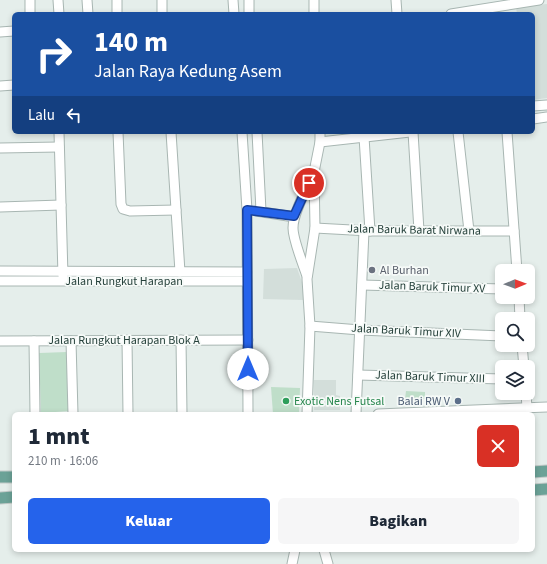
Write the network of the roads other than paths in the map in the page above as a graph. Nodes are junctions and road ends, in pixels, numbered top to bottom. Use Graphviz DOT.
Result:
graph roads {
  1 [pos="30,0"];
  2 [pos="58,0"];
  3 [pos="87,0"];
  4 [pos="117,0"];
  5 [pos="162,0"];
  6 [pos="233,0"];
  7 [pos="248,0"];
  8 [pos="314,0"];
  9 [pos="396,0"];
  10 [pos="539,0"];
  11 [pos="487,4"];
  12 [pos="30,12"];
  13 [pos="58,12"];
  14 [pos="88,12"];
  15 [pos="117,12"];
  16 [pos="162,12"];
  17 [pos="234,12"];
  18 [pos="249,12"];
  19 [pos="314,12"];
  20 [pos="397,12"];
  21 [pos="457,12"];
  22 [pos="12,31"];
  23 [pos="0,32"];
  24 [pos="12,85"];
  25 [pos="0,86"];
  26 [pos="547,104"];
  27 [pos="535,106"];
  28 [pos="547,117"];
  29 [pos="535,119"];
  30 [pos="59,134"];
  31 [pos="118,134"];
  32 [pos="171,134"];
  33 [pos="242,134"];
  34 [pos="256,134"];
  35 [pos="320,134"];
  36 [pos="392,134"];
  37 [pos="411,134"];
  38 [pos="458,134"];
  39 [pos="507,134"];
  40 [pos="364,137"];
  41 [pos="320,142"];
  42 [pos="59,147"];
  43 [pos="0,148"];
  44 [pos="314,172"];
  45 [pos="61,205"];
  46 [pos="0,207"];
  47 [pos="176,210"];
  48 [pos="247,210"];
  49 [pos="261,211"];
  50 [pos="294,216"];
  51 [pos="315,228"];
  52 [pos="367,231"];
  53 [pos="420,231"];
  54 [pos="469,231"];
  55 [pos="514,231"];
  56 [pos="516,264"];
  57 [pos="0,271"];
  58 [pos="63,271"];
  59 [pos="180,272"];
  60 [pos="247,277"];
  61 [pos="308,279"];
  62 [pos="0,281"];
  63 [pos="63,281"];
  64 [pos="362,285"];
  65 [pos="495,289"];
  66 [pos="310,326"];
  67 [pos="360,330"];
  68 [pos="495,336"];
  69 [pos="127,340"];
  70 [pos="181,340"];
  71 [pos="248,340"];
  72 [pos="0,341"];
  73 [pos="34,341"];
  74 [pos="71,341"];
  75 [pos="358,375"];
  76 [pos="495,379"];
  77 [pos="526,400"];
  78 [pos="547,407"];
  79 [pos="527,408"];
  80 [pos="35,412"];
  81 [pos="73,412"];
  82 [pos="128,412"];
  83 [pos="182,412"];
  84 [pos="248,412"];
  85 [pos="307,412"];
  86 [pos="356,412"];
  87 [pos="428,412"];
  88 [pos="547,471"];
  89 [pos="535,472"];
  90 [pos="0,477"];
  91 [pos="12,477"];
  92 [pos="547,489"];
  93 [pos="535,490"];
  94 [pos="12,497"];
  95 [pos="0,498"];
  96 [pos="295,552"];
  97 [pos="325,552"];
  98 [pos="292,564"];
  99 [pos="328,564"];
  1 -- 12 [label="street"];
  2 -- 13 [label="street"];
  3 -- 14 [label="street"];
  4 -- 15 [label="street"];
  5 -- 16 [label="street"];
  6 -- 17 [label="street"];
  7 -- 18 [label="street"];
  8 -- 19 [label="street"];
  9 -- 20 [label="street"];
  10 -- 11 [label="street"];
  11 -- 21 [label="street"];
  22 -- 23 [label="street"];
  24 -- 25 [label="street"];
  26 -- 27 [label="street"];
  28 -- 29 [label="street"];
  30 -- 42 [label="street"];
  31 -- 47 [label="street"];
  32 -- 47 [label="street"];
  33 -- 48 [label="street"];
  34 -- 49 [label="street"];
  35 -- 41 [label="street"];
  36 -- 40 [label="street"];
  37 -- 53 [label="street"];
  38 -- 54 [label="street"];
  39 -- 55 [label="street"];
  40 -- 41 [label="street"];
  40 -- 52 [label="street"];
  41 -- 44 [label="street"];
  42 -- 43 [label="street"];
  42 -- 45 [label="street"];
  44 -- 50 [label="street"];
  44 -- 51 [label="street"];
  45 -- 46 [label="street"];
  45 -- 58 [label="street"];
  47 -- 59 [label="street"];
  48 -- 49 [label="street"];
  48 -- 60 [label="street"];
  49 -- 50 [label="street"];
  50 -- 61 [label="street"];
  51 -- 52 [label="street, Jalan Baruk Barat Nirwana"];
  51 -- 61 [label="street"];
  52 -- 53 [label="street, Jalan Baruk Barat Nirwana"];
  52 -- 64 [label="street"];
  53 -- 54 [label="street, Jalan Baruk Barat Nirwana"];
  54 -- 55 [label="street, Jalan Baruk Barat Nirwana"];
  55 -- 56 [label="street"];
  57 -- 58 [label="street, Jalan Rungkut Harapan"];
  58 -- 59 [label="street, Jalan Rungkut Harapan"];
  58 -- 63 [label="street"];
  59 -- 60 [label="street, Jalan Rungkut Harapan"];
  60 -- 63 [label="street, Jalan Rungkut Harapan"];
  60 -- 71 [label="street"];
  61 -- 66 [label="street"];
  62 -- 63 [label="street, Jalan Rungkut Harapan"];
  64 -- 65 [label="street, Jalan Baruk Timur XV"];
  64 -- 67 [label="street"];
  66 -- 67 [label="street, Jalan Baruk Timur XIV"];
  66 -- 85 [label="street"];
  67 -- 68 [label="street, Jalan Baruk Timur XIV"];
  67 -- 75 [label="street"];
  69 -- 70 [label="street, Jalan Rungkut Harapan Blok A"];
  69 -- 74 [label="street, Jalan Rungkut Harapan Blok A"];
  69 -- 82 [label="street"];
  70 -- 71 [label="street, Jalan Rungkut Harapan Blok A"];
  70 -- 83 [label="street"];
  71 -- 84 [label="street"];
  72 -- 73 [label="street, Jalan Rungkut Harapan Blok A"];
  73 -- 74 [label="street, Jalan Rungkut Harapan Blok A"];
  73 -- 80 [label="street"];
  74 -- 81 [label="street"];
  75 -- 76 [label="street, Jalan Baruk Timur XIII"];
  75 -- 86 [label="street"];
  77 -- 79 [label="street"];
  78 -- 79 [label="street"];
  79 -- 87 [label="street"];
  88 -- 89 [label="main road"];
  90 -- 91 [label="main road"];
  92 -- 93 [label="main road"];
  94 -- 95 [label="main road"];
  96 -- 98 [label="street"];
  97 -- 99 [label="street"];
}
